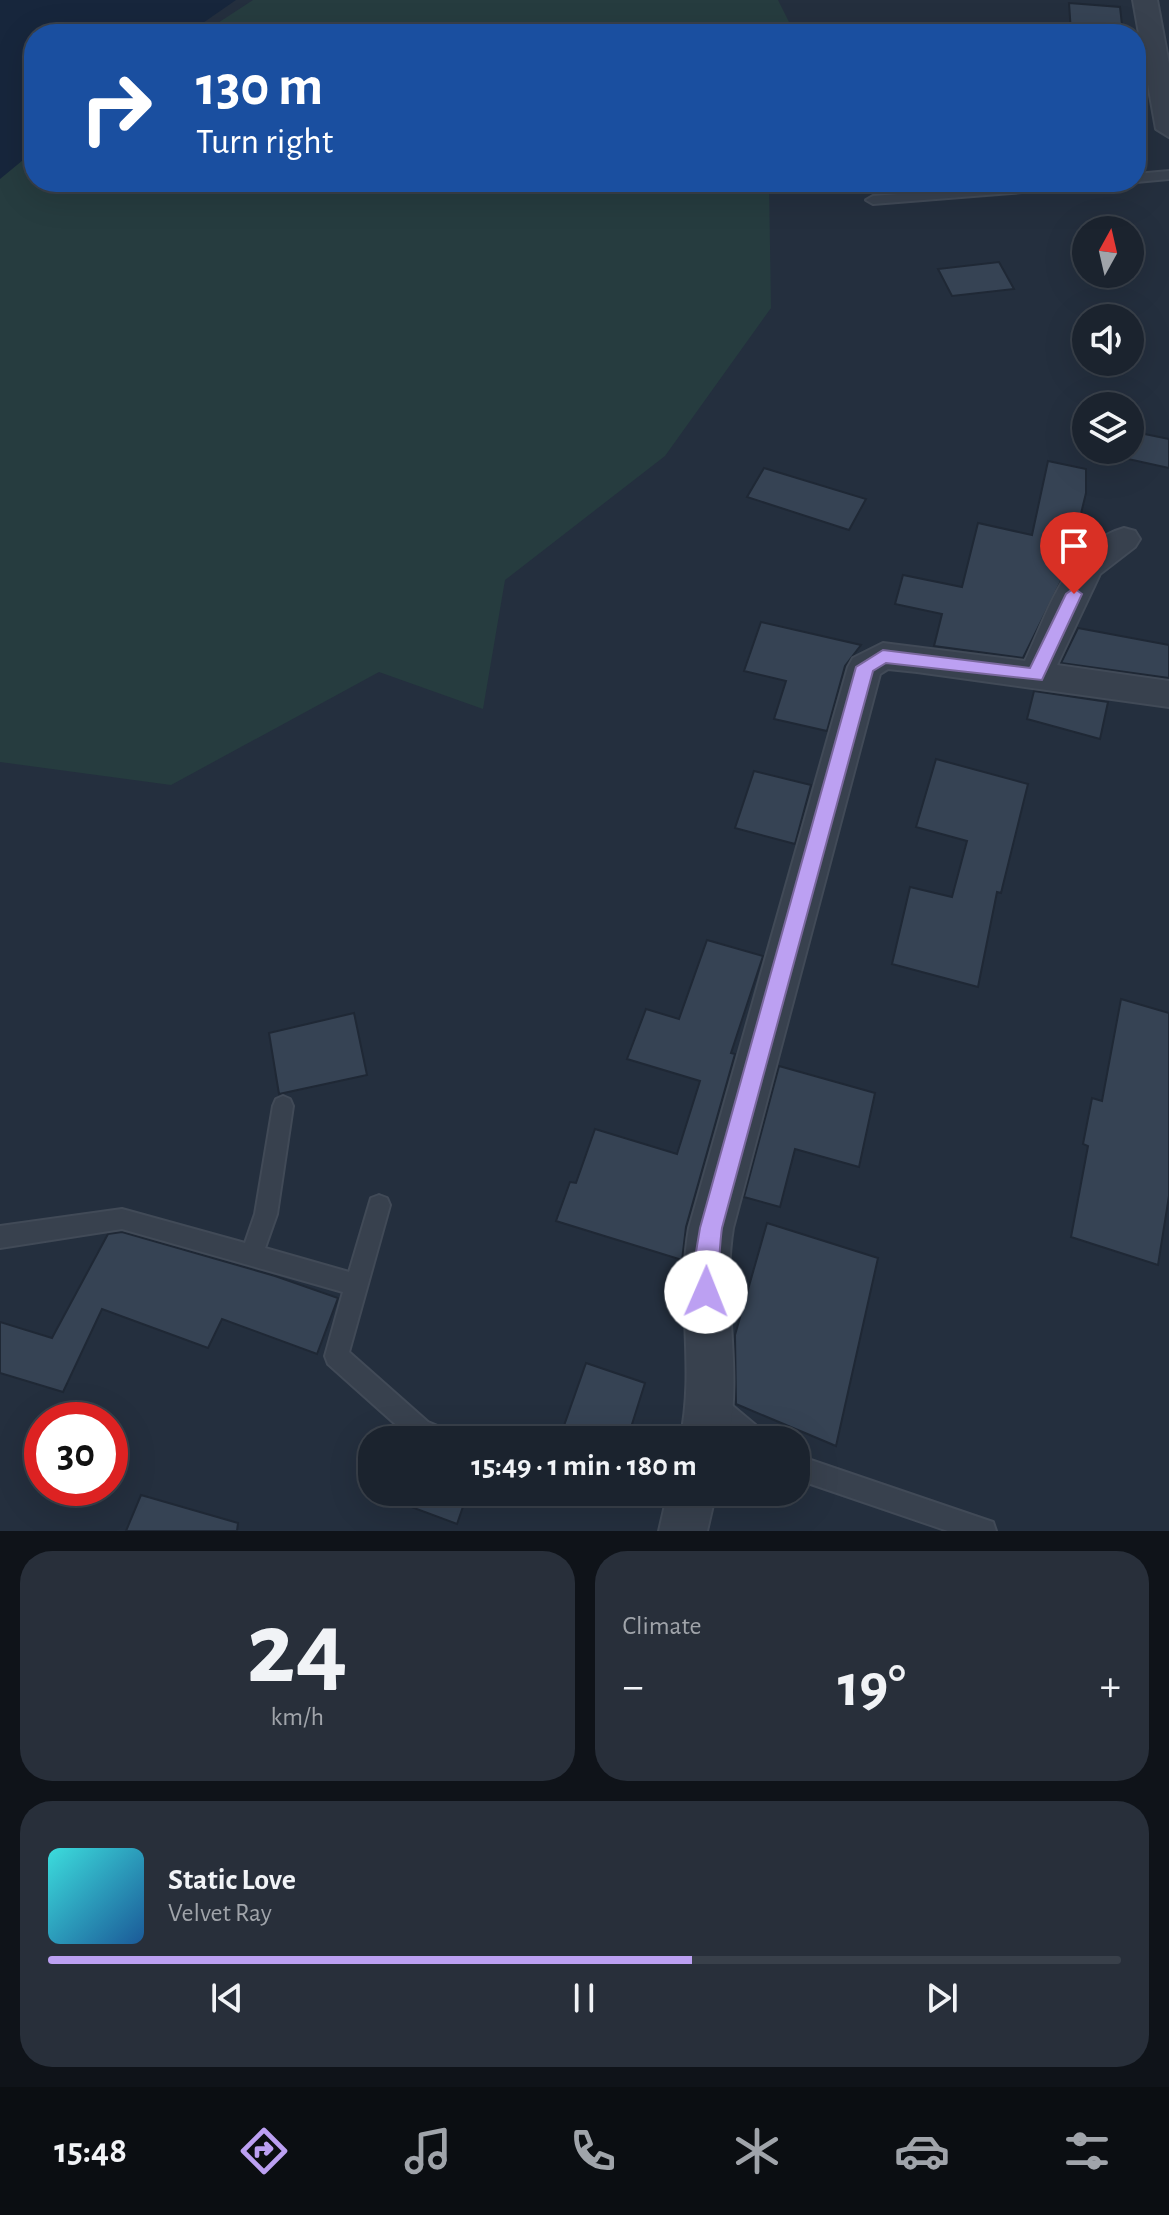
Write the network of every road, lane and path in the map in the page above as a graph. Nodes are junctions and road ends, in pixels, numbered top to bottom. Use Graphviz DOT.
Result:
graph roads {
  1 [pos="1145,0"];
  2 [pos="1168,124"];
  3 [pos="1169,175"];
  4 [pos="1146,177"];
  5 [pos="973,192"];
  6 [pos="873,200"];
  7 [pos="1124,539"];
  8 [pos="1035,675"];
  9 [pos="1169,694"];
  10 [pos="283,1106"];
  11 [pos="379,1205"];
  12 [pos="0,1237"];
  13 [pos="252,1255"];
  14 [pos="357,1285"];
  15 [pos="708,1422"];
  16 [pos="414,1426"];
  17 [pos="810,1472"];
  18 [pos="689,1506"];
  19 [pos="683,1531"];
  20 [pos="984,1531"];
  1 -- 2 [label="street"];
  3 -- 4 [label="lane"];
  5 -- 6 [label="lane"];
  7 -- 8 [label="street"];
  8 -- 9 [label="street"];
  8 -- 15 [label="street"];
  10 -- 13 [label="lane"];
  11 -- 14 [label="lane"];
  12 -- 13 [label="lane"];
  13 -- 14 [label="lane"];
  14 -- 16 [label="lane"];
  17 -- 20 [label="lane"];
  18 -- 19 [label="street"];
}
